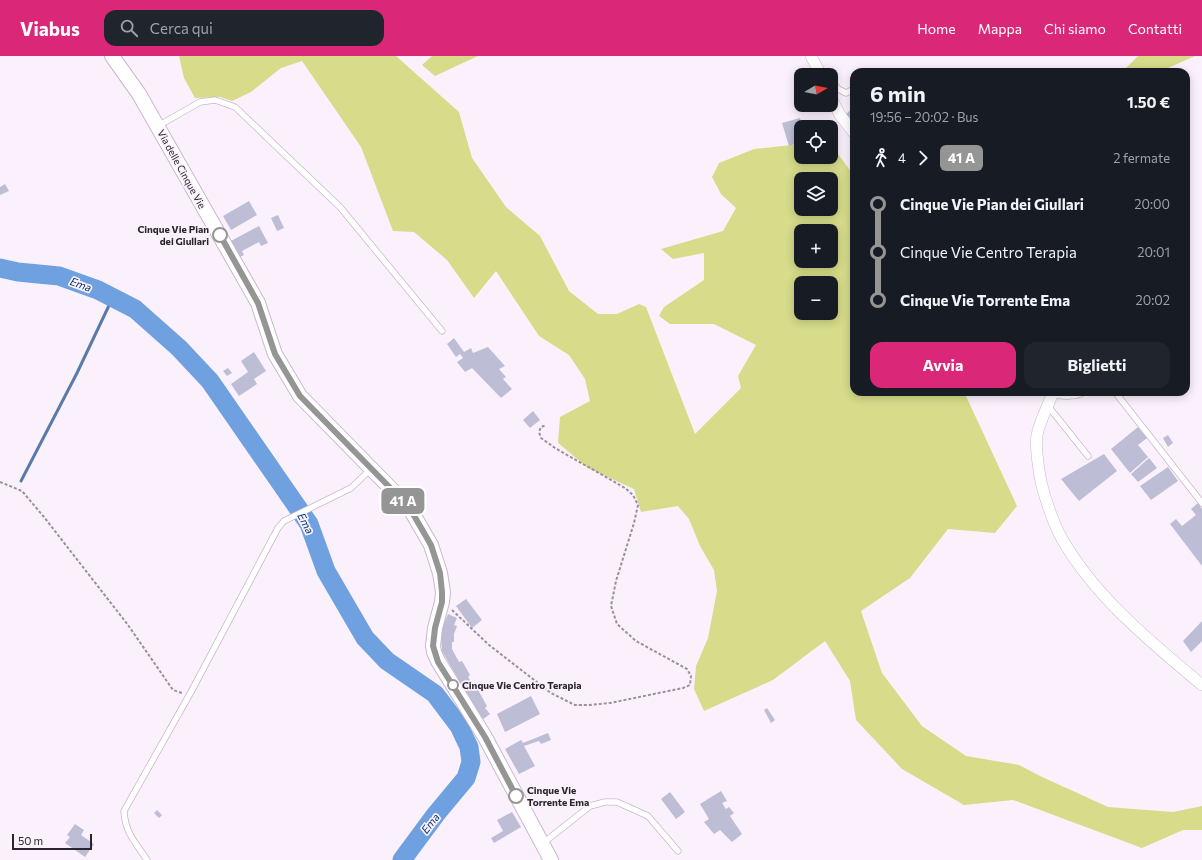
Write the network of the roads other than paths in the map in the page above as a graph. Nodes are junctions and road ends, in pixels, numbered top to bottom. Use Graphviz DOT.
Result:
graph roads {
  1 [pos="112,56"];
  2 [pos="811,56"];
  3 [pos="818,68"];
  4 [pos="838,88"];
  5 [pos="850,91"];
  6 [pos="838,111"];
  7 [pos="158,126"];
  8 [pos="850,128"];
  9 [pos="442,331"];
  10 [pos="1050,396"];
  11 [pos="1118,396"];
  12 [pos="1048,406"];
  13 [pos="1088,456"];
  14 [pos="371,469"];
  15 [pos="1202,503"];
  16 [pos="1202,685"];
  17 [pos="542,844"];
  18 [pos="678,851"];
  19 [pos="148,860"];
  20 [pos="551,860"];
  1 -- 7 [label="street, Via delle Cinque Vie"];
  2 -- 3 [label="street"];
  4 -- 5 [label="lane"];
  6 -- 8 [label="street"];
  7 -- 9 [label="lane"];
  7 -- 14 [label="street, Via delle Cinque Vie"];
  10 -- 12 [label="street"];
  11 -- 15 [label="lane"];
  12 -- 13 [label="lane"];
  12 -- 16 [label="street"];
  14 -- 17 [label="street, Via delle Cinque Vie"];
  14 -- 19 [label="lane"];
  17 -- 18 [label="lane"];
  17 -- 20 [label="street, Via delle Cinque Vie"];
}
